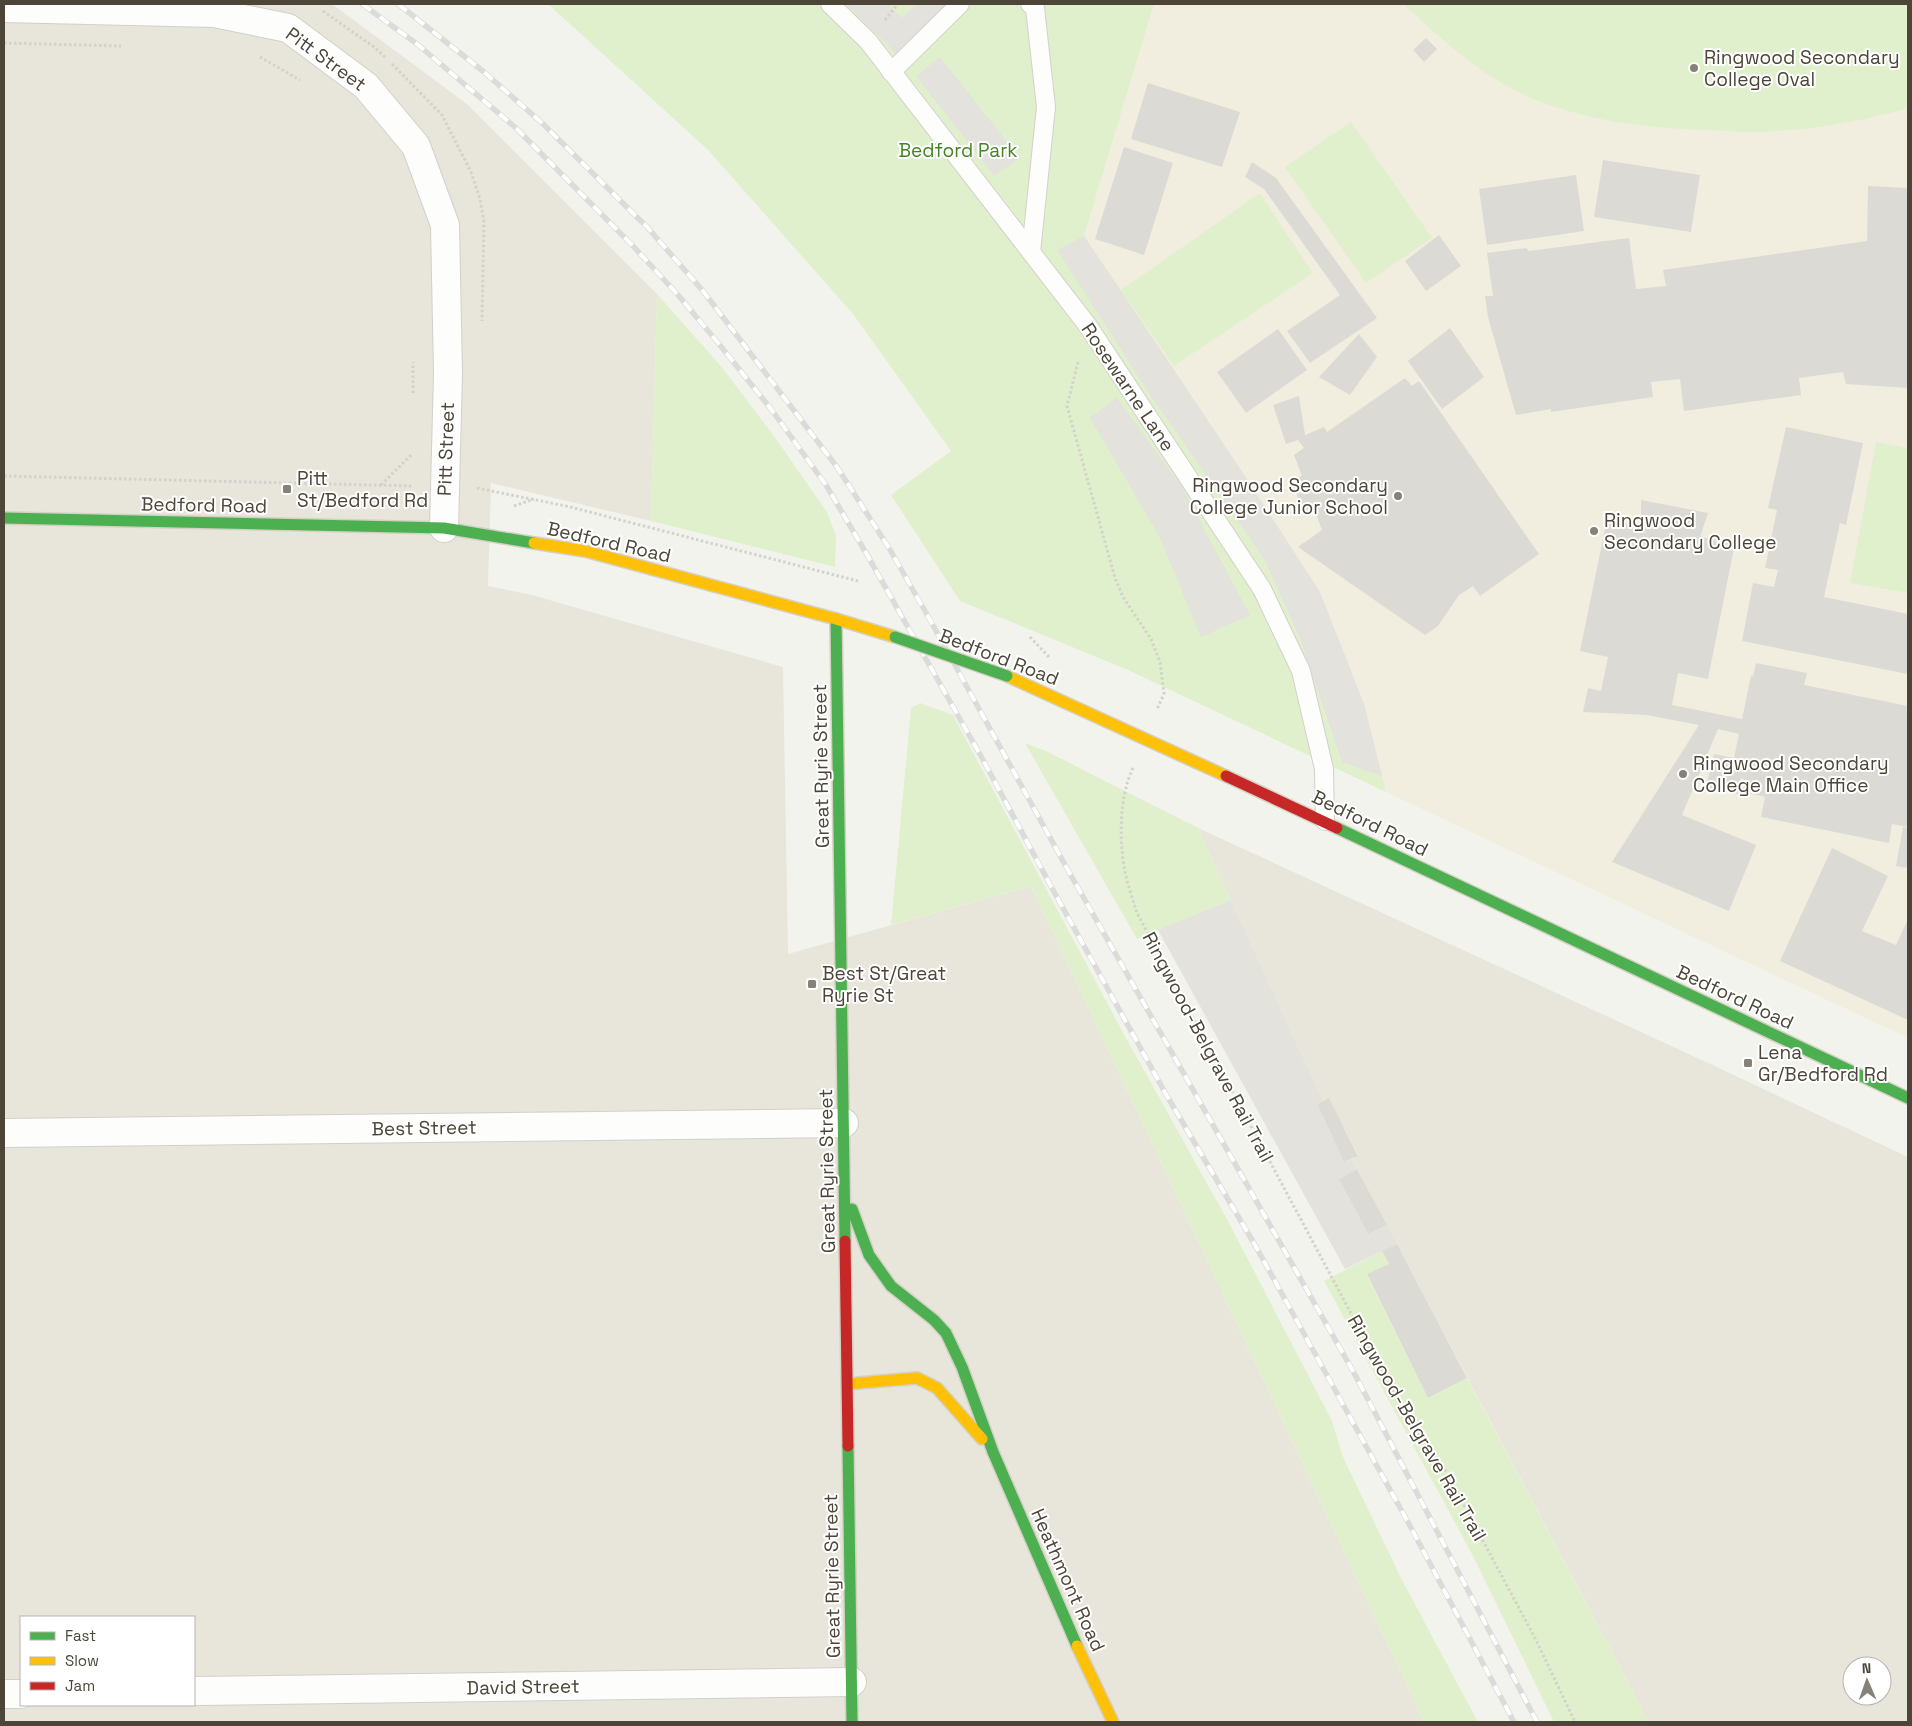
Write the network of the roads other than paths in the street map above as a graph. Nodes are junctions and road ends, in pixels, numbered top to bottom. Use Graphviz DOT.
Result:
graph roads {
  1 [pos="830,4"];
  2 [pos="960,4"];
  3 [pos="1030,4"];
  4 [pos="4,8"];
  5 [pos="891,72"];
  6 [pos="1030,252"];
  7 [pos="4,518"];
  8 [pos="444,528"];
  9 [pos="836,619"];
  10 [pos="1324,820"];
  11 [pos="1908,1098"];
  12 [pos="844,1123"];
  13 [pos="4,1133"];
  14 [pos="845,1190"];
  15 [pos="847,1384"];
  16 [pos="993,1452"];
  17 [pos="852,1682"];
  18 [pos="195,1692"];
  19 [pos="4,1694"];
  20 [pos="20,1694"];
  21 [pos="852,1722"];
  22 [pos="1113,1722"];
  1 -- 5 [label="lane, Rosewarne Lane"];
  2 -- 5 [label="lane"];
  3 -- 6 [label="lane"];
  4 -- 8 [label="street, Pitt Street"];
  5 -- 6 [label="lane, Rosewarne Lane"];
  6 -- 10 [label="lane, Rosewarne Lane"];
  7 -- 8 [label="main road, Bedford Road"];
  8 -- 9 [label="main road, Bedford Road"];
  9 -- 10 [label="main road, Bedford Road, bridge"];
  9 -- 12 [label="main road, Great Ryrie Street"];
  10 -- 11 [label="main road, Bedford Road"];
  12 -- 13 [label="street, Best Street"];
  12 -- 14 [label="main road, Great Ryrie Street"];
  14 -- 15 [label="main road, Great Ryrie Street"];
  14 -- 16 [label="main road, Heathmont Road"];
  15 -- 16 [label="main road, Heathmont Road"];
  15 -- 17 [label="main road, Great Ryrie Street"];
  16 -- 22 [label="main road, Heathmont Road"];
  17 -- 18 [label="street, David Street"];
  17 -- 21 [label="main road, Great Ryrie Street"];
  19 -- 20 [label="street"];
}
